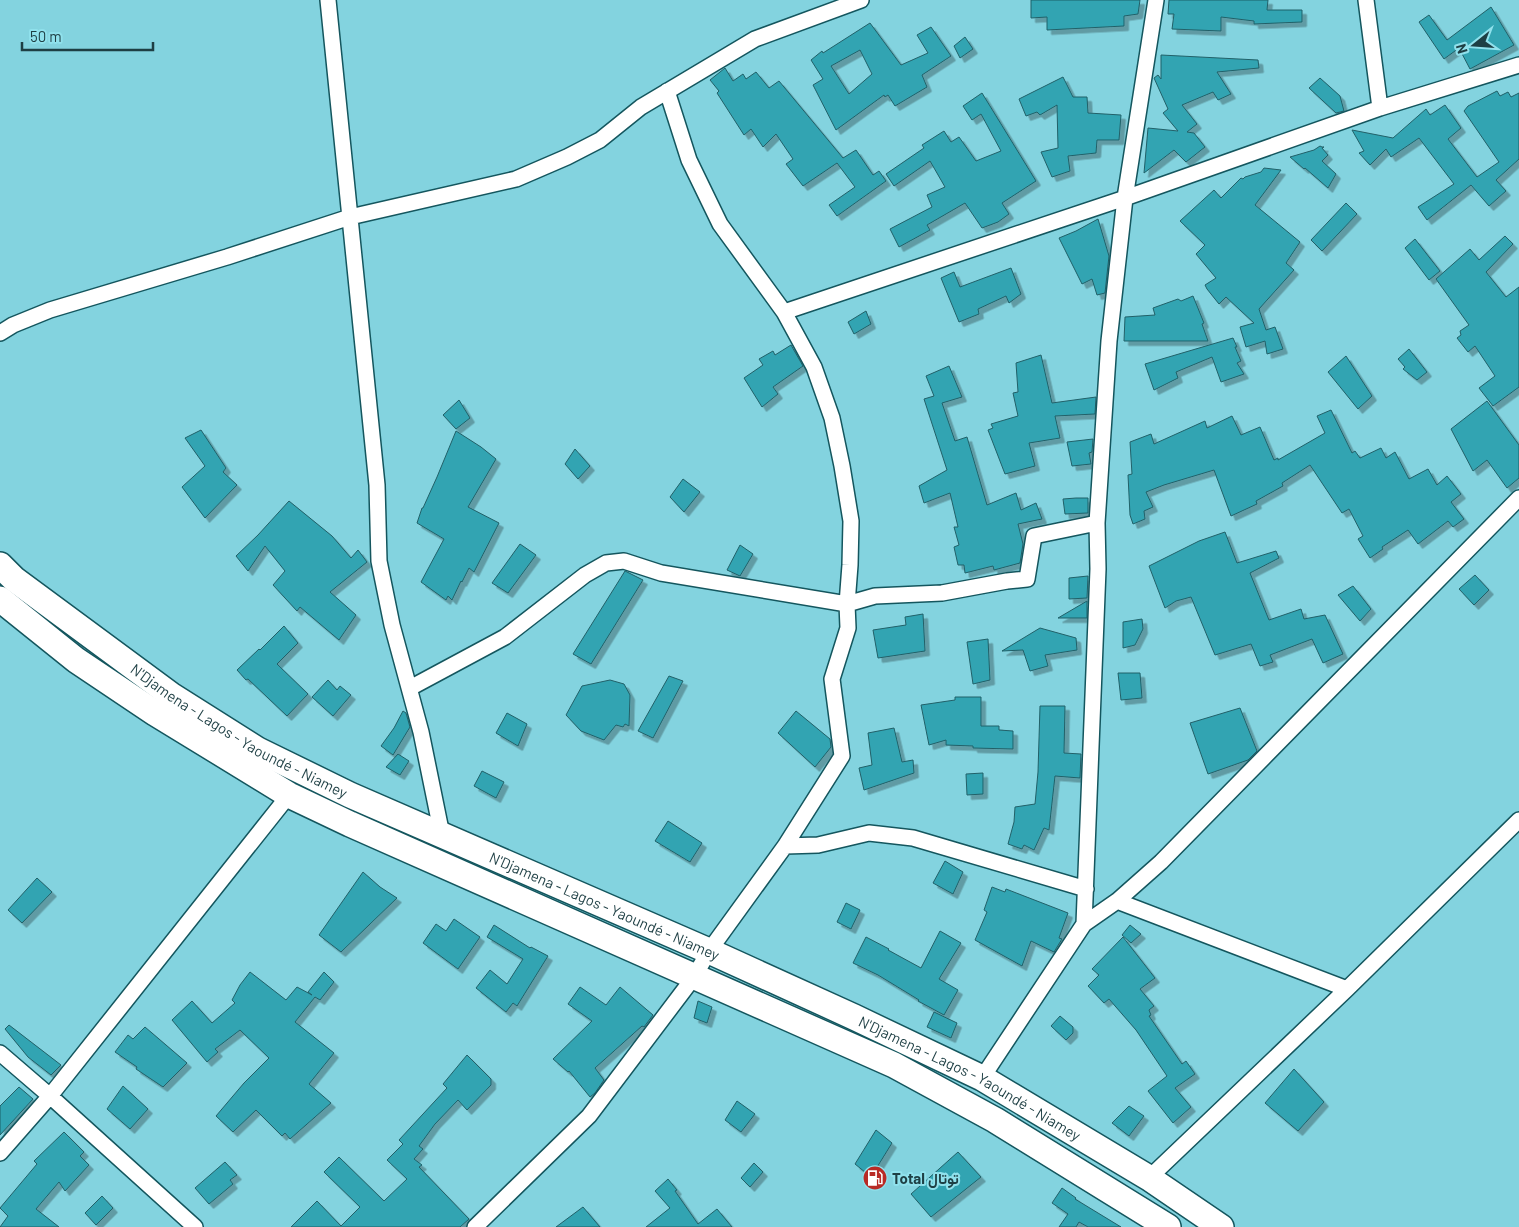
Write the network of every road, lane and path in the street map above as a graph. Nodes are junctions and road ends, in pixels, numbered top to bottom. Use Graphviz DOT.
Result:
graph roads {
  1 [pos="328,0"];
  2 [pos="861,0"];
  3 [pos="1156,0"];
  4 [pos="1366,0"];
  5 [pos="1519,65"];
  6 [pos="667,91"];
  7 [pos="1380,108"];
  8 [pos="1125,198"];
  9 [pos="350,217"];
  10 [pos="784,312"];
  11 [pos="0,333"];
  12 [pos="1519,498"];
  13 [pos="1097,523"];
  14 [pos="0,565"];
  15 [pos="0,599"];
  16 [pos="847,604"];
  17 [pos="410,688"];
  18 [pos="289,796"];
  19 [pos="1519,820"];
  20 [pos="442,835"];
  21 [pos="785,846"];
  22 [pos="1086,888"];
  23 [pos="1117,901"];
  24 [pos="1084,924"];
  25 [pos="709,951"];
  26 [pos="694,977"];
  27 [pos="1347,989"];
  28 [pos="0,1053"];
  29 [pos="982,1078"];
  30 [pos="50,1096"];
  31 [pos="0,1153"];
  32 [pos="1149,1178"];
  33 [pos="195,1227"];
  34 [pos="476,1227"];
  35 [pos="1168,1227"];
  36 [pos="1221,1227"];
  1 -- 9 [label="street"];
  2 -- 6 [label="street"];
  3 -- 8 [label="street"];
  4 -- 7 [label="street"];
  5 -- 7 [label="street"];
  6 -- 9 [label="street"];
  6 -- 10 [label="street"];
  7 -- 8 [label="street"];
  8 -- 10 [label="street"];
  8 -- 13 [label="street"];
  9 -- 11 [label="street"];
  9 -- 17 [label="street"];
  10 -- 16 [label="street"];
  12 -- 23 [label="street"];
  13 -- 16 [label="street"];
  13 -- 22 [label="street"];
  14 -- 20 [label="highway, N'Djamena - Lagos - Yaoundé - Niamey"];
  15 -- 18 [label="highway, N'Djamena - Lagos - Yaoundé - Niamey"];
  16 -- 17 [label="street"];
  16 -- 21 [label="street"];
  17 -- 20 [label="street"];
  18 -- 26 [label="highway, N'Djamena - Lagos - Yaoundé - Niamey"];
  18 -- 30 [label="street"];
  19 -- 27 [label="street"];
  20 -- 25 [label="highway, N'Djamena - Lagos - Yaoundé - Niamey"];
  21 -- 22 [label="street"];
  21 -- 25 [label="street"];
  22 -- 24 [label="street"];
  23 -- 24 [label="street"];
  23 -- 27 [label="street"];
  24 -- 29 [label="street"];
  25 -- 26 [label="street"];
  25 -- 29 [label="highway, N'Djamena - Lagos - Yaoundé - Niamey"];
  26 -- 34 [label="street"];
  26 -- 35 [label="highway, N'Djamena - Lagos - Yaoundé - Niamey"];
  27 -- 32 [label="street"];
  28 -- 30 [label="street"];
  29 -- 32 [label="highway, N'Djamena - Lagos - Yaoundé - Niamey"];
  30 -- 31 [label="street"];
  30 -- 33 [label="street"];
  32 -- 36 [label="highway, N'Djamena - Lagos - Yaoundé - Niamey"];
}
